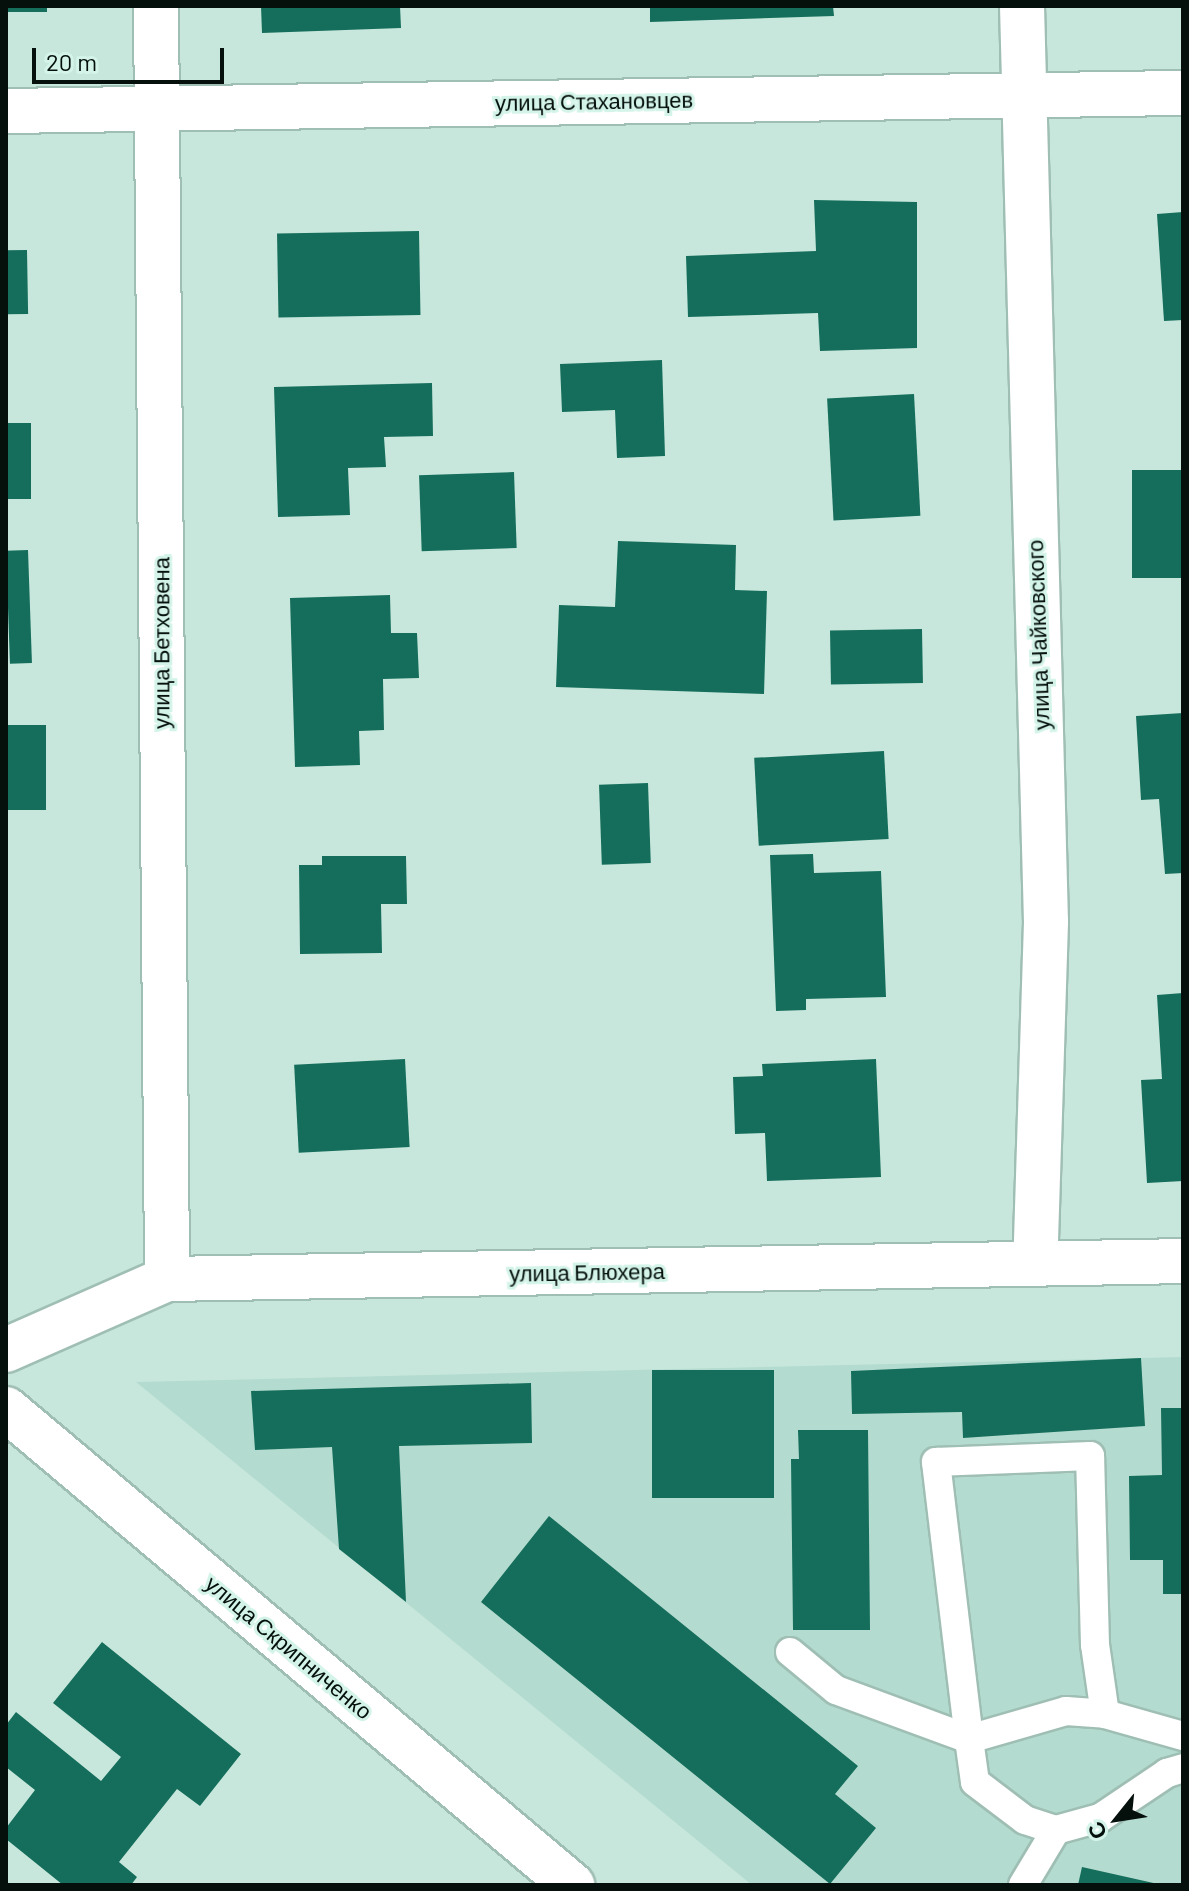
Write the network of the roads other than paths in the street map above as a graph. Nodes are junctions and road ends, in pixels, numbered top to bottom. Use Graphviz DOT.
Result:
graph roads {
  1 [pos="156,6"];
  2 [pos="1022,6"];
  3 [pos="1183,93"];
  4 [pos="1024,96"];
  5 [pos="157,106"];
  6 [pos="6,111"];
  7 [pos="1183,1261"];
  8 [pos="1035,1264"];
  9 [pos="167,1279"];
  10 [pos="6,1350"];
  11 [pos="6,1409"];
  12 [pos="790,1652"];
  13 [pos="1105,1714"];
  14 [pos="1183,1736"];
  15 [pos="969,1739"];
  16 [pos="1183,1768"];
  17 [pos="1056,1830"];
  18 [pos="572,1885"];
  19 [pos="1023,1885"];
  1 -- 5 [label="street, улица Бетховена"];
  2 -- 4 [label="street, улица Чайковского"];
  3 -- 4 [label="street, улица Стахановцев"];
  4 -- 5 [label="street, улица Стахановцев"];
  4 -- 8 [label="street, улица Чайковского"];
  5 -- 6 [label="street, улица Стахановцев"];
  5 -- 9 [label="street, улица Бетховена"];
  7 -- 8 [label="street, улица Блюхера"];
  8 -- 9 [label="street, улица Блюхера"];
  9 -- 10 [label="street, улица Блюхера"];
  11 -- 18 [label="street, улица Скрипниченко"];
  12 -- 15 [label="lane"];
  13 -- 14 [label="lane"];
  13 -- 15 [label="lane"];
  13 -- 15 [label="lane"];
  15 -- 17 [label="lane"];
  16 -- 17 [label="lane"];
  17 -- 19 [label="lane"];
}
